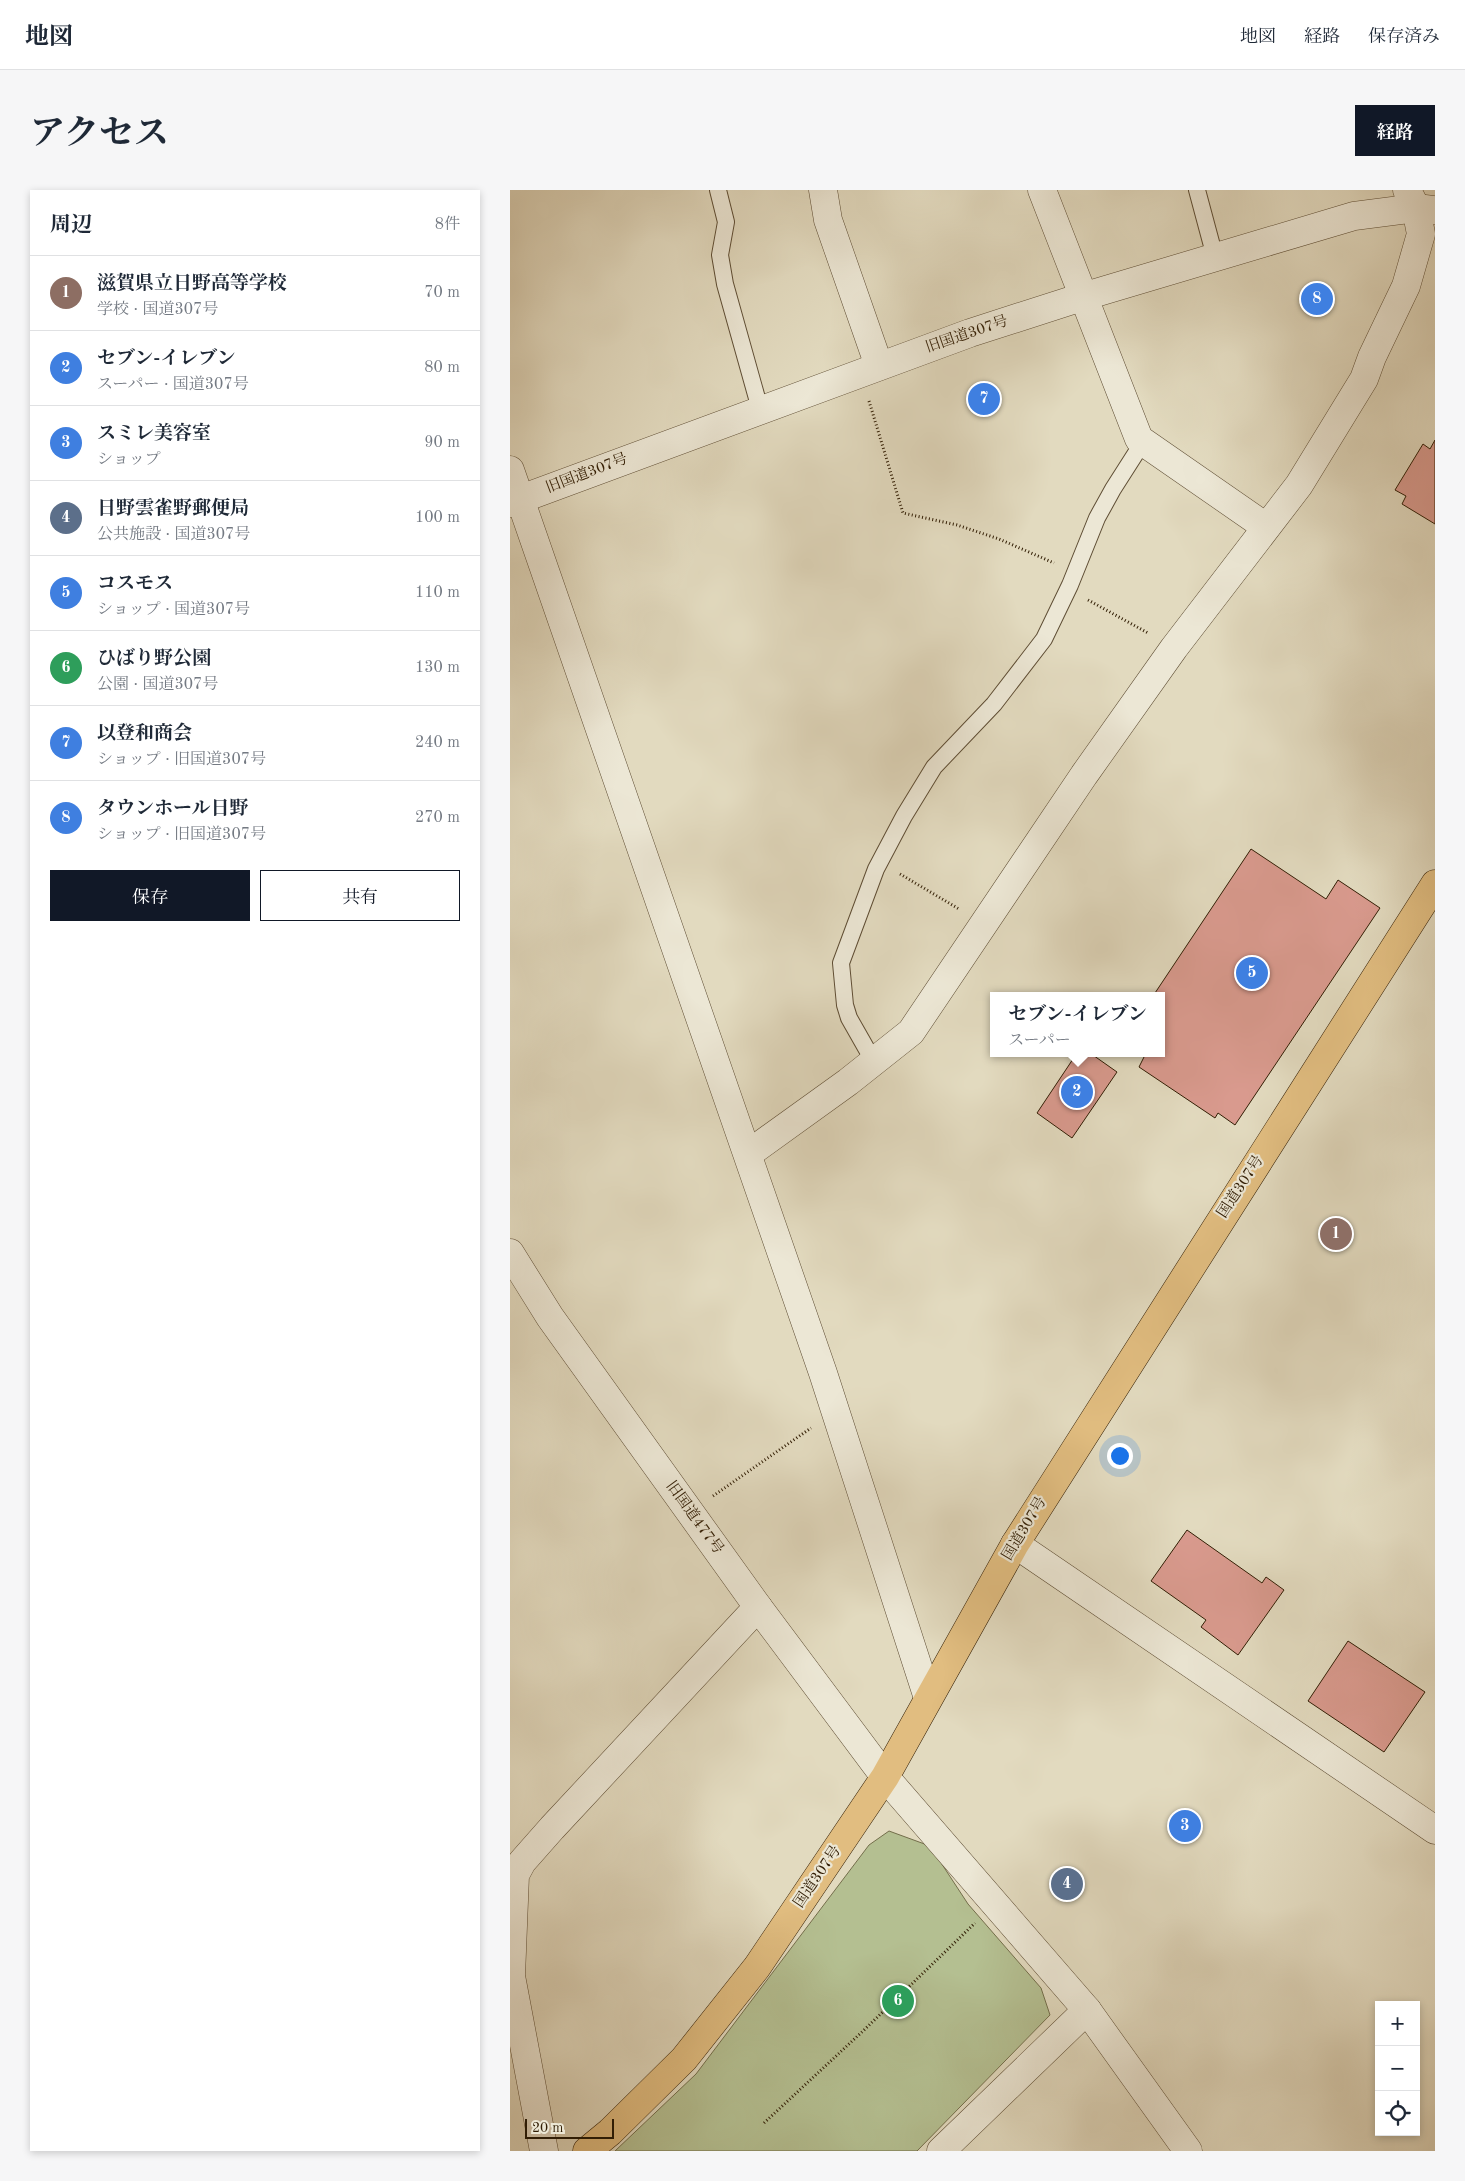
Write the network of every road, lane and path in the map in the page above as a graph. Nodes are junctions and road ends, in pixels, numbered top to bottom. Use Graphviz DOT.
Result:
graph roads {
  1 [pos="718,190"];
  2 [pos="823,190"];
  3 [pos="1042,190"];
  4 [pos="1197,190"];
  5 [pos="1419,203"];
  6 [pos="1215,257"];
  7 [pos="1082,297"];
  8 [pos="869,370"];
  9 [pos="760,409"];
  10 [pos="1143,442"];
  11 [pos="510,470"];
  12 [pos="515,501"];
  13 [pos="1266,527"];
  14 [pos="1076,572"];
  15 [pos="1068,589"];
  16 [pos="1174,648"];
  17 [pos="876,869"];
  18 [pos="1435,884"];
  19 [pos="983,924"];
  20 [pos="874,1062"];
  21 [pos="748,1154"];
  22 [pos="510,1253"];
  23 [pos="835,1411"];
  24 [pos="690,1512"];
  25 [pos="1015,1544"];
  26 [pos="758,1607"];
  27 [pos="928,1698"];
  28 [pos="885,1777"];
  29 [pos="1435,1830"];
  30 [pos="512,1876"];
  31 [pos="996,1904"];
  32 [pos="1086,2010"];
  33 [pos="764,2123"];
  34 [pos="544,2151"];
  35 [pos="588,2151"];
  36 [pos="941,2151"];
  37 [pos="1188,2151"];
  1 -- 9 [label="lane"];
  2 -- 8 [label="street"];
  3 -- 7 [label="street"];
  4 -- 6 [label="lane"];
  5 -- 6 [label="street, 旧国道307号"];
  5 -- 13 [label="street"];
  6 -- 7 [label="street, 旧国道307号"];
  7 -- 8 [label="street, 旧国道307号"];
  7 -- 10 [label="street"];
  8 -- 9 [label="street, 旧国道307号"];
  8 -- 14 [label="path"];
  9 -- 12 [label="street, 旧国道307号"];
  10 -- 13 [label="street"];
  10 -- 14 [label="lane"];
  11 -- 12 [label="street"];
  12 -- 21 [label="street"];
  13 -- 16 [label="street"];
  14 -- 15 [label="lane"];
  15 -- 16 [label="path"];
  15 -- 17 [label="lane"];
  16 -- 19 [label="street"];
  17 -- 19 [label="path"];
  17 -- 20 [label="lane"];
  18 -- 25 [label="highway, 国道307号"];
  19 -- 20 [label="street"];
  20 -- 21 [label="street"];
  21 -- 23 [label="street"];
  22 -- 24 [label="street, 旧国道477号"];
  23 -- 24 [label="path"];
  23 -- 27 [label="street"];
  24 -- 26 [label="street, 旧国道477号"];
  25 -- 27 [label="highway, 国道307号"];
  25 -- 29 [label="street"];
  26 -- 28 [label="street, 旧国道477号"];
  26 -- 30 [label="street"];
  27 -- 28 [label="highway, 国道307号"];
  28 -- 31 [label="street, 旧国道477号"];
  28 -- 35 [label="highway, 国道307号"];
  30 -- 34 [label="street"];
  31 -- 32 [label="street, 旧国道477号"];
  31 -- 33 [label="path"];
  32 -- 36 [label="street"];
  32 -- 37 [label="street, 旧国道477号"];
}
